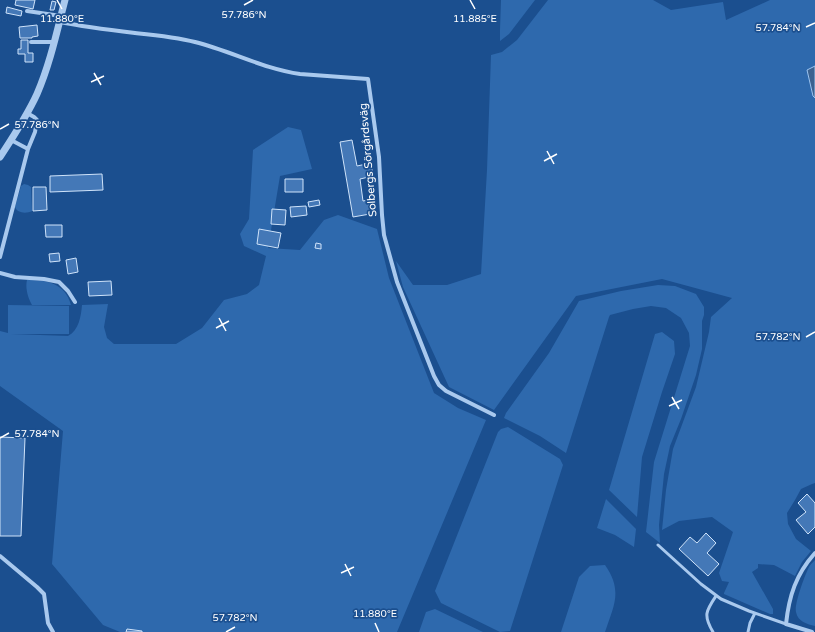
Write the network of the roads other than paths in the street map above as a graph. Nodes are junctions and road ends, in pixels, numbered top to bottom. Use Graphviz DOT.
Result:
graph roads {
  1 [pos="66,0"];
  2 [pos="27,11"];
  3 [pos="60,19"];
  4 [pos="31,42"];
  5 [pos="54,42"];
  6 [pos="27,113"];
  7 [pos="11,140"];
  8 [pos="28,148"];
  9 [pos="0,157"];
  10 [pos="0,257"];
  11 [pos="0,273"];
  12 [pos="75,302"];
  13 [pos="494,415"];
  14 [pos="658,545"];
  15 [pos="815,553"];
  16 [pos="0,556"];
  17 [pos="716,596"];
  18 [pos="755,613"];
  19 [pos="786,624"];
  20 [pos="53,632"];
  21 [pos="713,632"];
  22 [pos="748,632"];
  23 [pos="812,632"];
  1 -- 3 [label="street"];
  2 -- 3 [label="street"];
  3 -- 5 [label="street"];
  3 -- 13 [label="street, Solbergs Sörgårdsväg"];
  4 -- 5 [label="street"];
  5 -- 6 [label="street"];
  6 -- 7 [label="street"];
  6 -- 8 [label="street"];
  7 -- 8 [label="street"];
  7 -- 9 [label="street"];
  8 -- 10 [label="street"];
  11 -- 12 [label="street"];
  14 -- 17 [label="lane"];
  15 -- 19 [label="street"];
  16 -- 20 [label="street"];
  17 -- 18 [label="lane"];
  17 -- 21 [label="lane"];
  18 -- 19 [label="lane"];
  18 -- 22 [label="lane"];
  19 -- 23 [label="street"];
}
